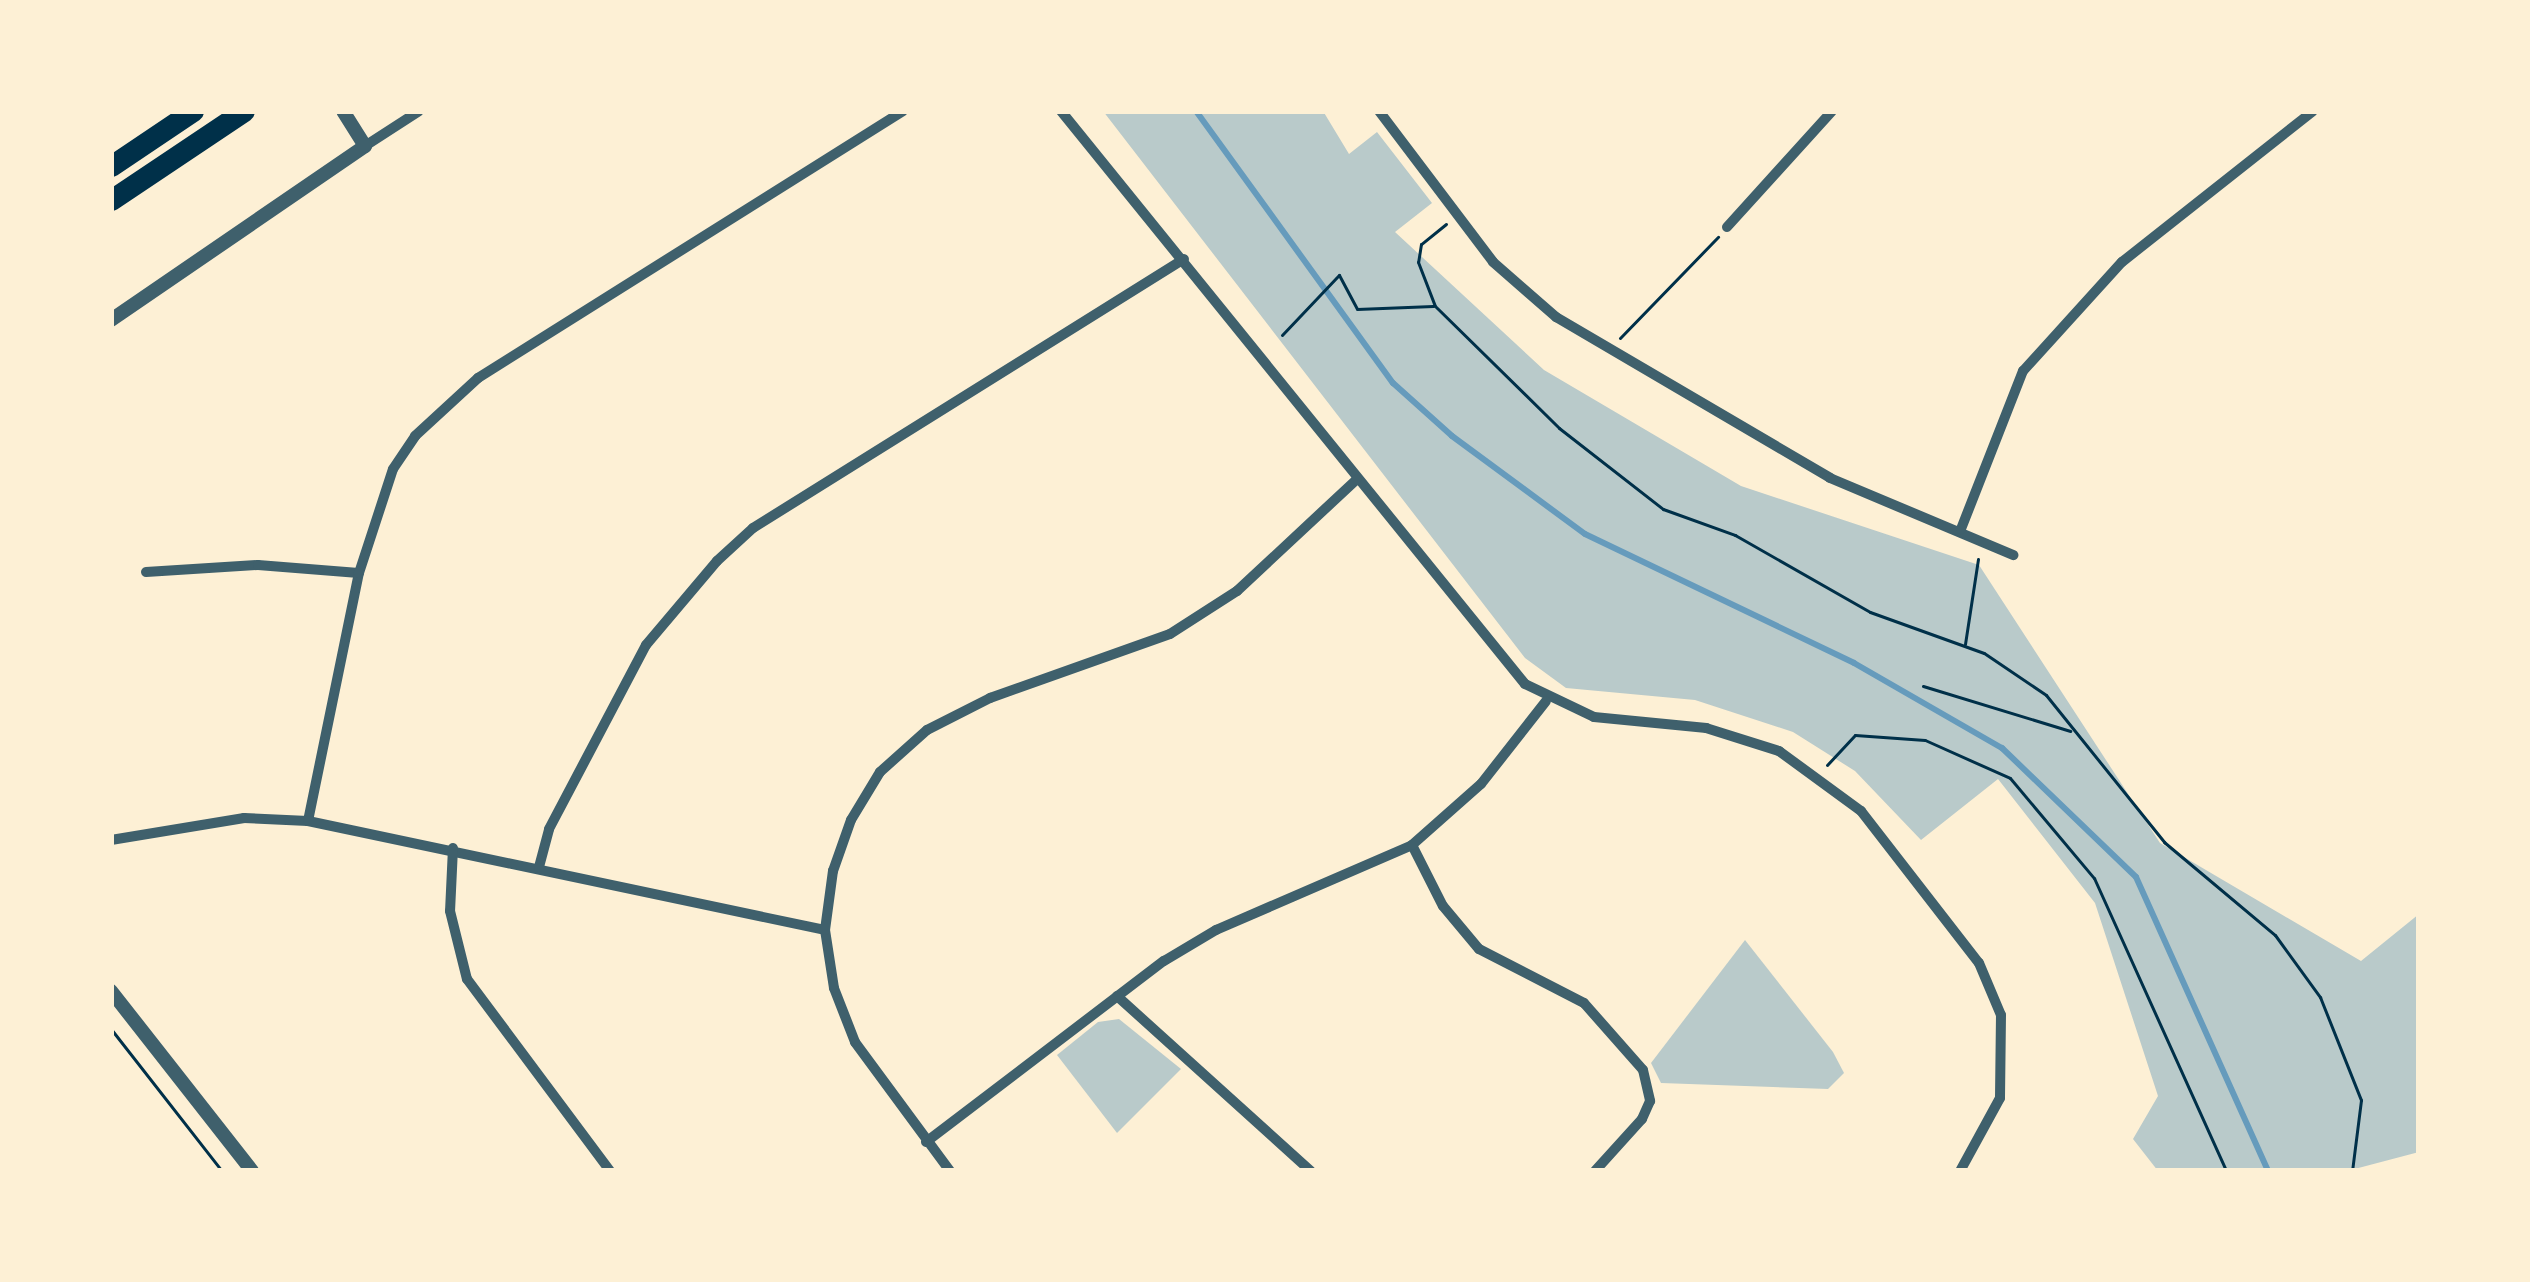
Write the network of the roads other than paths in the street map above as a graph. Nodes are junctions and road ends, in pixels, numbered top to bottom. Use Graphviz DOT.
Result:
graph roads {
  1 [pos="193,111"];
  2 [pos="244,111"];
  3 [pos="343,111"];
  4 [pos="418,111"];
  5 [pos="903,111"];
  6 [pos="1061,111"];
  7 [pos="1379,111"];
  8 [pos="1832,111"];
  9 [pos="2313,111"];
  10 [pos="365,146"];
  11 [pos="111,166"];
  12 [pos="111,200"];
  13 [pos="1727,227"];
  14 [pos="1184,260"];
  15 [pos="111,320"];
  16 [pos="1356,480"];
  17 [pos="1961,529"];
  18 [pos="2013,555"];
  19 [pos="146,572"];
  20 [pos="358,573"];
  21 [pos="1546,701"];
  22 [pos="308,821"];
  23 [pos="111,840"];
  24 [pos="1412,845"];
  25 [pos="453,848"];
  26 [pos="539,867"];
  27 [pos="825,930"];
  28 [pos="111,991"];
  29 [pos="1117,996"];
  30 [pos="926,1142"];
  31 [pos="253,1171"];
  32 [pos="610,1171"];
  33 [pos="950,1171"];
  34 [pos="1311,1171"];
  35 [pos="1595,1171"];
  36 [pos="1960,1171"];
  1 -- 11 [label="highway"];
  2 -- 12 [label="highway"];
  3 -- 10 [label="street"];
  4 -- 10 [label="street"];
  5 -- 20 [label="street"];
  6 -- 14 [label="street"];
  7 -- 17 [label="street"];
  8 -- 13 [label="street"];
  9 -- 17 [label="street"];
  10 -- 15 [label="street"];
  14 -- 16 [label="street"];
  14 -- 26 [label="street"];
  16 -- 21 [label="street"];
  16 -- 27 [label="street"];
  17 -- 18 [label="street"];
  19 -- 20 [label="street"];
  20 -- 22 [label="street"];
  21 -- 24 [label="street"];
  21 -- 36 [label="street"];
  22 -- 23 [label="street"];
  22 -- 25 [label="street"];
  24 -- 29 [label="street"];
  24 -- 35 [label="street"];
  25 -- 26 [label="street"];
  25 -- 32 [label="street"];
  26 -- 27 [label="street"];
  27 -- 30 [label="street"];
  28 -- 31 [label="street"];
  29 -- 30 [label="street"];
  29 -- 34 [label="street"];
  30 -- 33 [label="street"];
}
